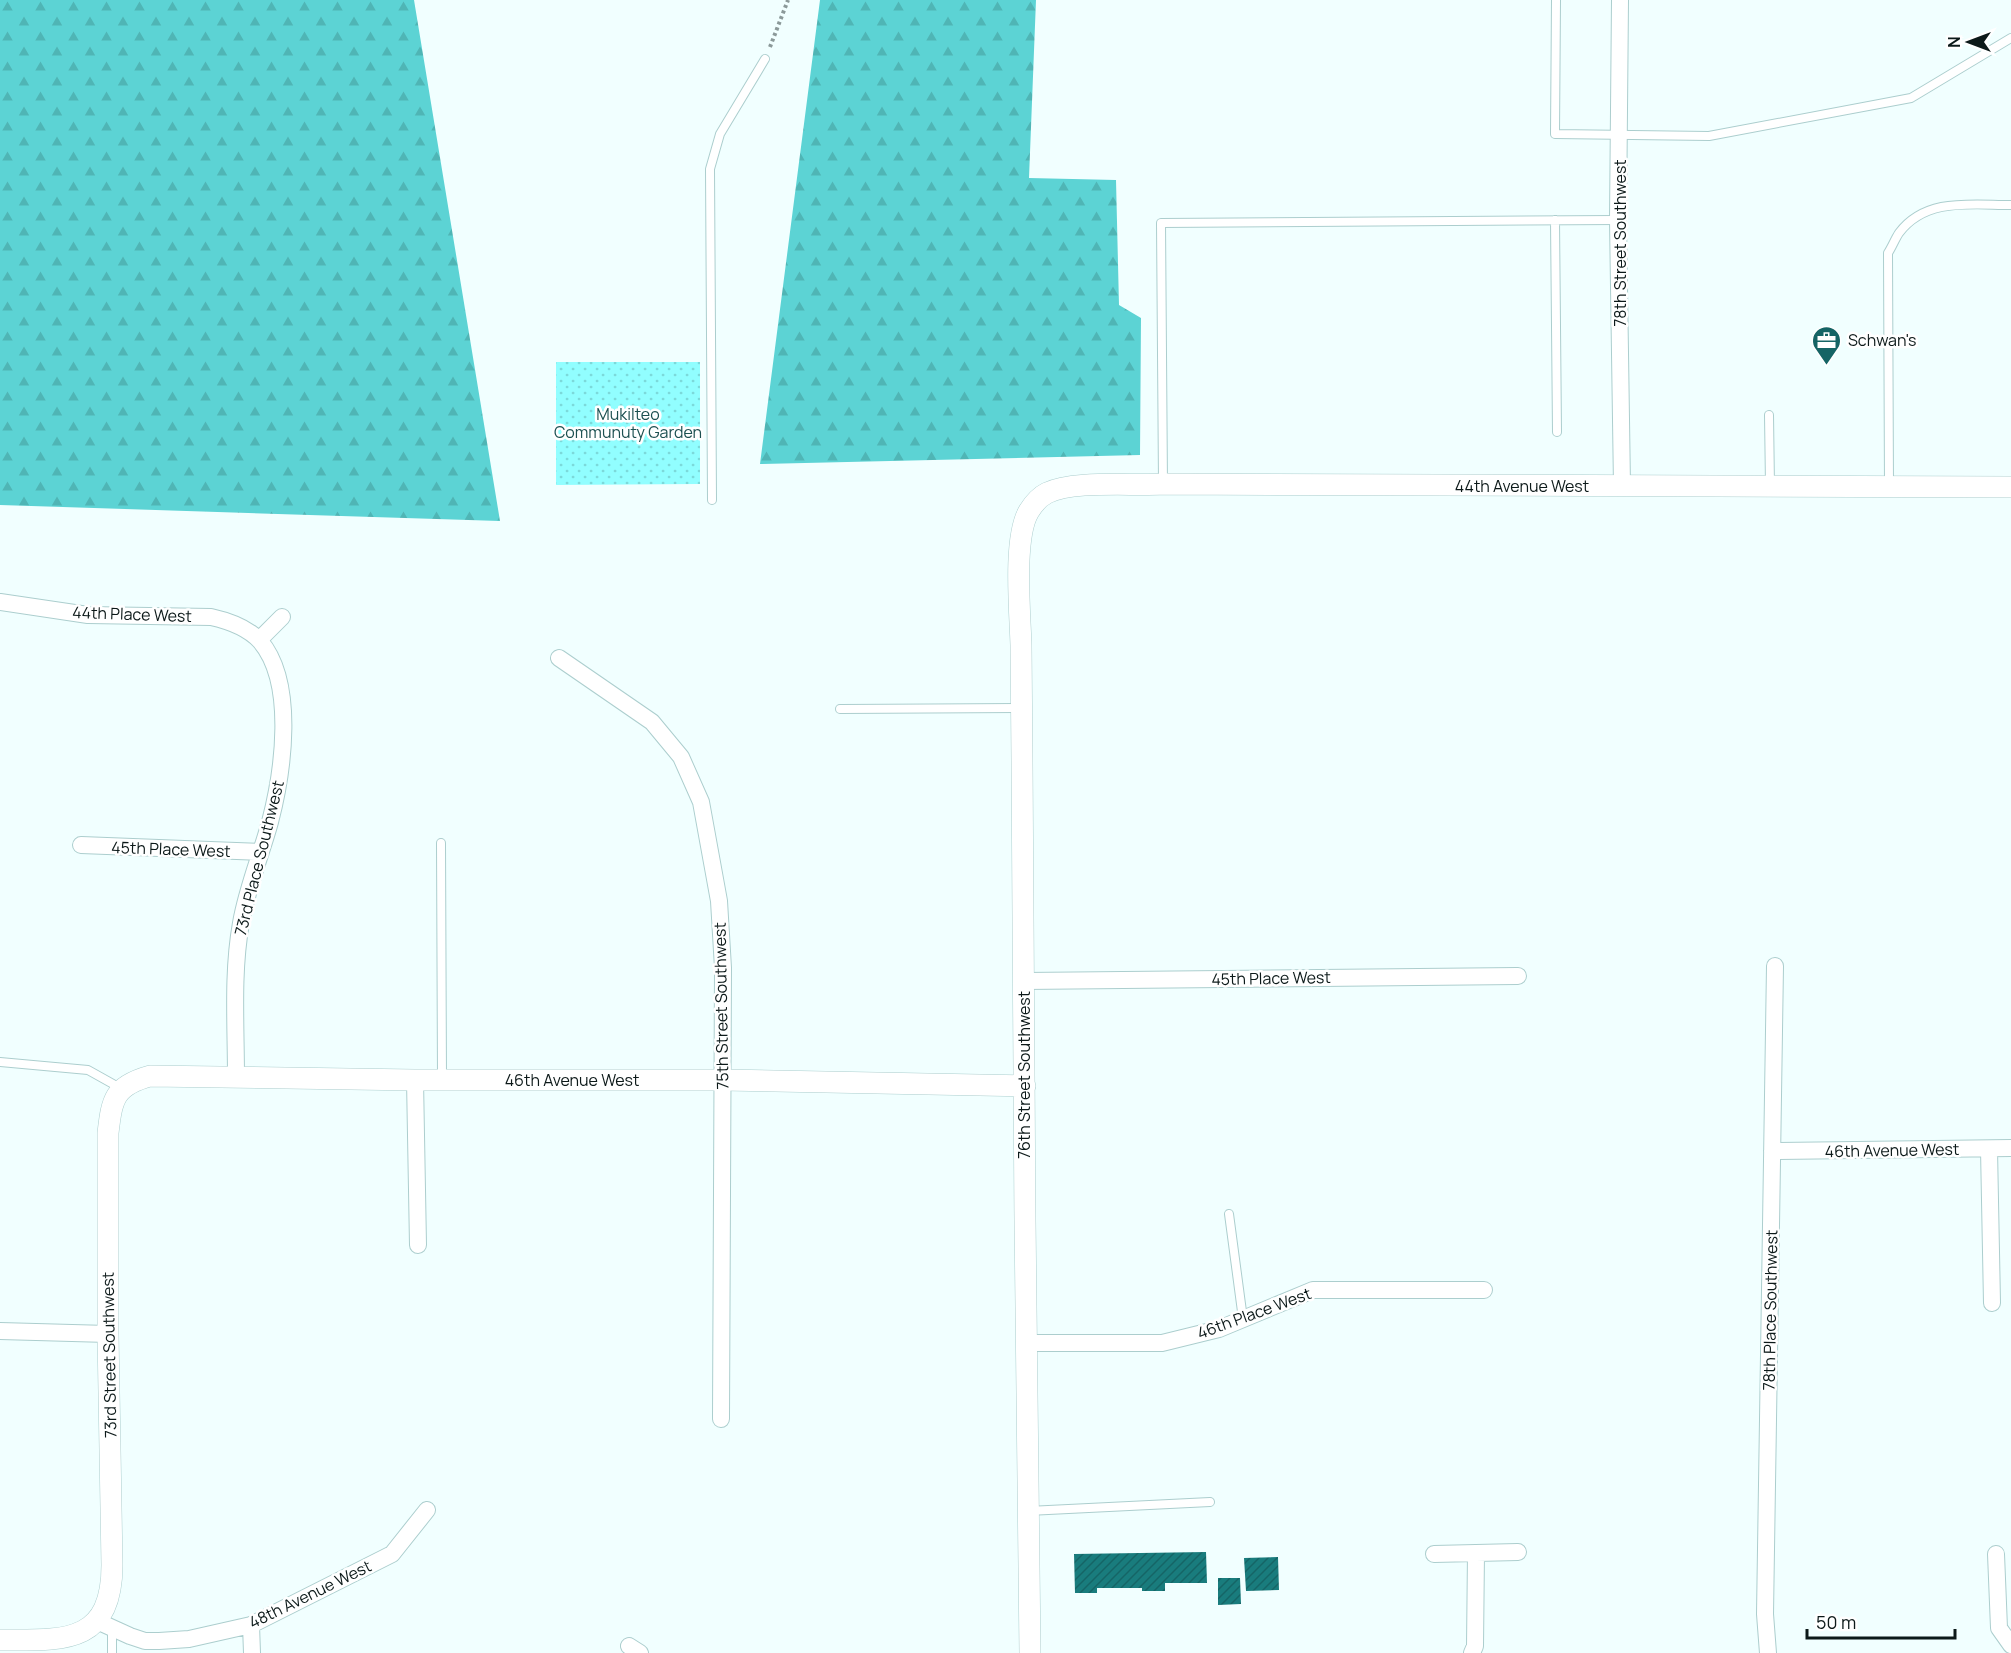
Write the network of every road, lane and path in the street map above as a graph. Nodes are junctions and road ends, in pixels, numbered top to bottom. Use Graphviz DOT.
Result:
graph roads {
  1 [pos="788,0"];
  2 [pos="1556,0"];
  3 [pos="1620,0"];
  4 [pos="2011,38"];
  5 [pos="765,59"];
  6 [pos="1619,134"];
  7 [pos="2011,205"];
  8 [pos="1555,220"];
  9 [pos="1618,220"];
  10 [pos="1769,415"];
  11 [pos="1557,432"];
  12 [pos="1163,484"];
  13 [pos="1622,486"];
  14 [pos="1770,486"];
  15 [pos="1889,486"];
  16 [pos="2011,487"];
  17 [pos="712,500"];
  18 [pos="1036,501"];
  19 [pos="0,602"];
  20 [pos="282,617"];
  21 [pos="259,640"];
  22 [pos="559,658"];
  23 [pos="1022,708"];
  24 [pos="840,709"];
  25 [pos="441,843"];
  26 [pos="81,845"];
  27 [pos="261,852"];
  28 [pos="1775,966"];
  29 [pos="1518,976"];
  30 [pos="1024,981"];
  31 [pos="0,1062"];
  32 [pos="236,1078"];
  33 [pos="414,1080"];
  34 [pos="442,1080"];
  35 [pos="723,1080"];
  36 [pos="1025,1086"];
  37 [pos="122,1089"];
  38 [pos="2011,1148"];
  39 [pos="1989,1149"];
  40 [pos="1772,1151"];
  41 [pos="1229,1214"];
  42 [pos="418,1245"];
  43 [pos="1484,1290"];
  44 [pos="1992,1303"];
  45 [pos="1243,1319"];
  46 [pos="0,1332"];
  47 [pos="108,1334"];
  48 [pos="1025,1343"];
  49 [pos="721,1419"];
  50 [pos="1210,1502"];
  51 [pos="427,1510"];
  52 [pos="1028,1511"];
  53 [pos="1518,1552"];
  54 [pos="1476,1553"];
  55 [pos="1434,1554"];
  56 [pos="1996,1554"];
  57 [pos="105,1625"];
  58 [pos="251,1625"];
  59 [pos="0,1640"];
  60 [pos="2011,1645"];
  61 [pos="112,1653"];
  62 [pos="252,1653"];
  63 [pos="1030,1653"];
  64 [pos="1472,1653"];
  65 [pos="1768,1653"];
  1 -- 5 [label="path"];
  2 -- 6 [label="lane"];
  3 -- 6 [label="street, 78th Street Southwest"];
  4 -- 6 [label="lane"];
  5 -- 17 [label="lane"];
  6 -- 9 [label="street, 78th Street Southwest"];
  7 -- 15 [label="lane"];
  8 -- 9 [label="lane"];
  8 -- 11 [label="lane"];
  8 -- 12 [label="lane"];
  9 -- 13 [label="street, 78th Street Southwest"];
  10 -- 14 [label="lane"];
  12 -- 13 [label="street, 44th Avenue West"];
  12 -- 18 [label="street, 44th Avenue West"];
  13 -- 14 [label="street, 44th Avenue West"];
  14 -- 15 [label="street, 44th Avenue West"];
  15 -- 16 [label="street, 44th Avenue West"];
  18 -- 23 [label="street, 76th Street Southwest"];
  19 -- 21 [label="street, 44th Place West"];
  20 -- 21 [label="street"];
  21 -- 27 [label="street, 73rd Place Southwest"];
  22 -- 35 [label="street, 75th Street Southwest"];
  23 -- 24 [label="lane"];
  23 -- 30 [label="street, 76th Street Southwest"];
  25 -- 34 [label="lane"];
  26 -- 27 [label="street, 45th Place West"];
  27 -- 32 [label="street, 73rd Place Southwest"];
  28 -- 40 [label="street, 78th Place Southwest"];
  29 -- 30 [label="street, 45th Place West"];
  30 -- 36 [label="street, 76th Street Southwest"];
  31 -- 37 [label="lane"];
  32 -- 33 [label="street, 46th Avenue West"];
  32 -- 37 [label="street, 46th Avenue West"];
  33 -- 34 [label="street, 46th Avenue West"];
  33 -- 42 [label="street"];
  34 -- 35 [label="street, 46th Avenue West"];
  35 -- 36 [label="street, 46th Avenue West"];
  35 -- 49 [label="street, 75th Street Southwest"];
  36 -- 48 [label="street, 76th Street Southwest"];
  37 -- 47 [label="street, 73rd Street Southwest"];
  38 -- 39 [label="street, 46th Avenue West"];
  39 -- 40 [label="street, 46th Avenue West"];
  39 -- 44 [label="street"];
  40 -- 65 [label="street, 78th Place Southwest"];
  41 -- 45 [label="lane"];
  43 -- 45 [label="street, 46th Place West"];
  45 -- 48 [label="street, 46th Place West"];
  46 -- 47 [label="street"];
  47 -- 57 [label="street, 73rd Street Southwest"];
  48 -- 52 [label="street, 76th Street Southwest"];
  50 -- 52 [label="lane"];
  51 -- 58 [label="street, 48th Avenue West"];
  52 -- 63 [label="street, 76th Street Southwest"];
  53 -- 54 [label="street"];
  54 -- 55 [label="street"];
  54 -- 64 [label="street"];
  56 -- 60 [label="street"];
  57 -- 58 [label="street, 48th Avenue West"];
  57 -- 59 [label="street"];
  57 -- 61 [label="lane"];
  58 -- 62 [label="street"];
}
